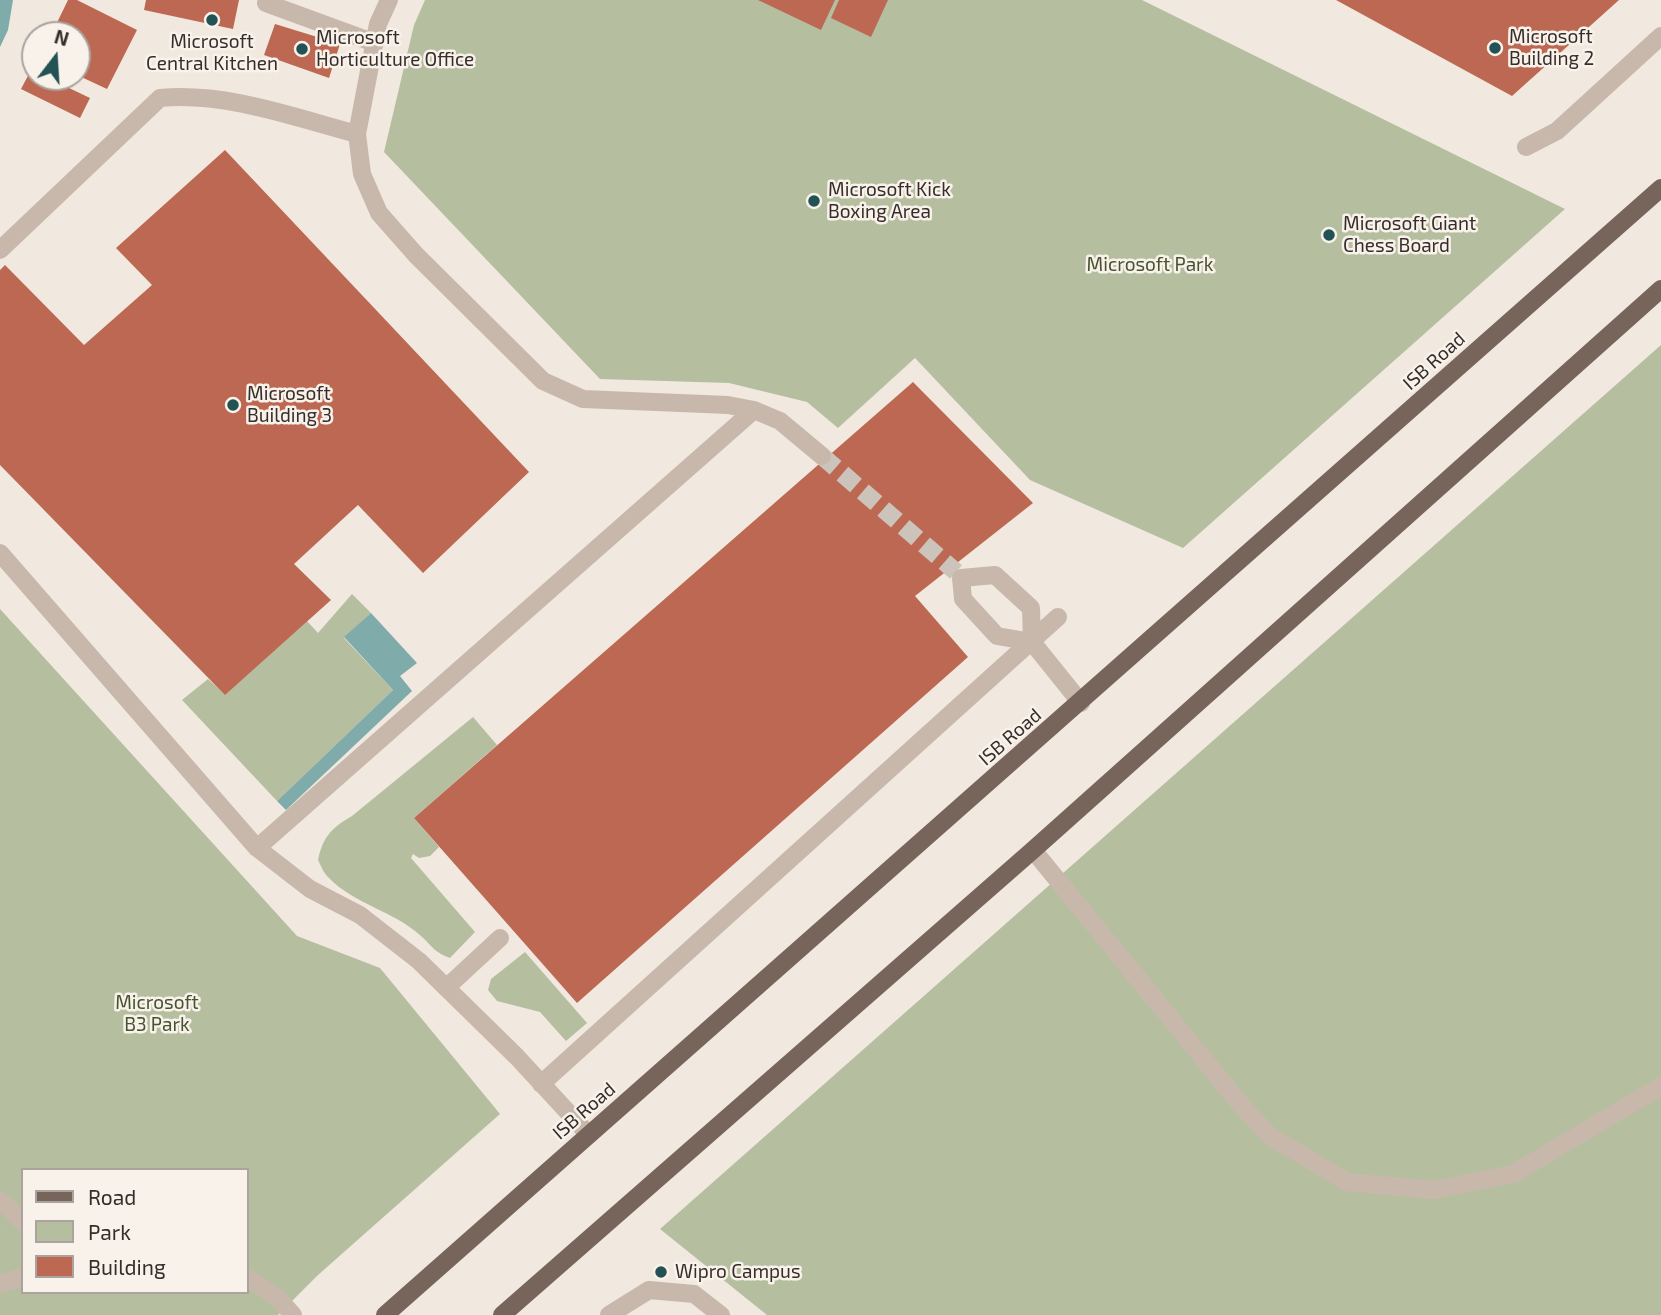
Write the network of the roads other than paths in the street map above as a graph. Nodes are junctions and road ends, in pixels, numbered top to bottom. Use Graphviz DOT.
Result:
graph roads {
  1 [pos="389,0"];
  2 [pos="266,3"];
  3 [pos="1661,36"];
  4 [pos="375,43"];
  5 [pos="357,134"];
  6 [pos="1526,147"];
  7 [pos="1661,188"];
  8 [pos="0,250"];
  9 [pos="1661,289"];
  10 [pos="754,410"];
  11 [pos="822,456"];
  12 [pos="0,553"];
  13 [pos="1058,617"];
  14 [pos="1032,642"];
  15 [pos="1081,703"];
  16 [pos="257,848"];
  17 [pos="1033,850"];
  18 [pos="500,938"];
  19 [pos="446,988"];
  20 [pos="541,1084"];
  21 [pos="1661,1086"];
  22 [pos="589,1135"];
  23 [pos="0,1200"];
  24 [pos="21,1220"];
  25 [pos="21,1278"];
  26 [pos="248,1279"];
  27 [pos="0,1284"];
  28 [pos="718,1314"];
  29 [pos="292,1315"];
  30 [pos="385,1315"];
  31 [pos="502,1315"];
  32 [pos="609,1315"];
  1 -- 4 [label="lane"];
  2 -- 4 [label="lane"];
  3 -- 6 [label="lane"];
  4 -- 5 [label="lane"];
  5 -- 8 [label="lane"];
  5 -- 10 [label="lane"];
  7 -- 15 [label="main road, ISB Road"];
  9 -- 17 [label="main road"];
  10 -- 11 [label="lane"];
  10 -- 16 [label="lane"];
  12 -- 16 [label="lane"];
  13 -- 14 [label="lane"];
  14 -- 14 [label="lane"];
  14 -- 15 [label="lane"];
  14 -- 20 [label="lane"];
  15 -- 22 [label="main road, ISB Road"];
  16 -- 19 [label="lane"];
  17 -- 21 [label="lane"];
  17 -- 31 [label="main road"];
  18 -- 19 [label="lane"];
  19 -- 20 [label="lane"];
  20 -- 22 [label="lane"];
  22 -- 30 [label="main road, ISB Road"];
  23 -- 24 [label="lane"];
  25 -- 27 [label="lane"];
  26 -- 29 [label="lane"];
  28 -- 32 [label="lane"];
}
